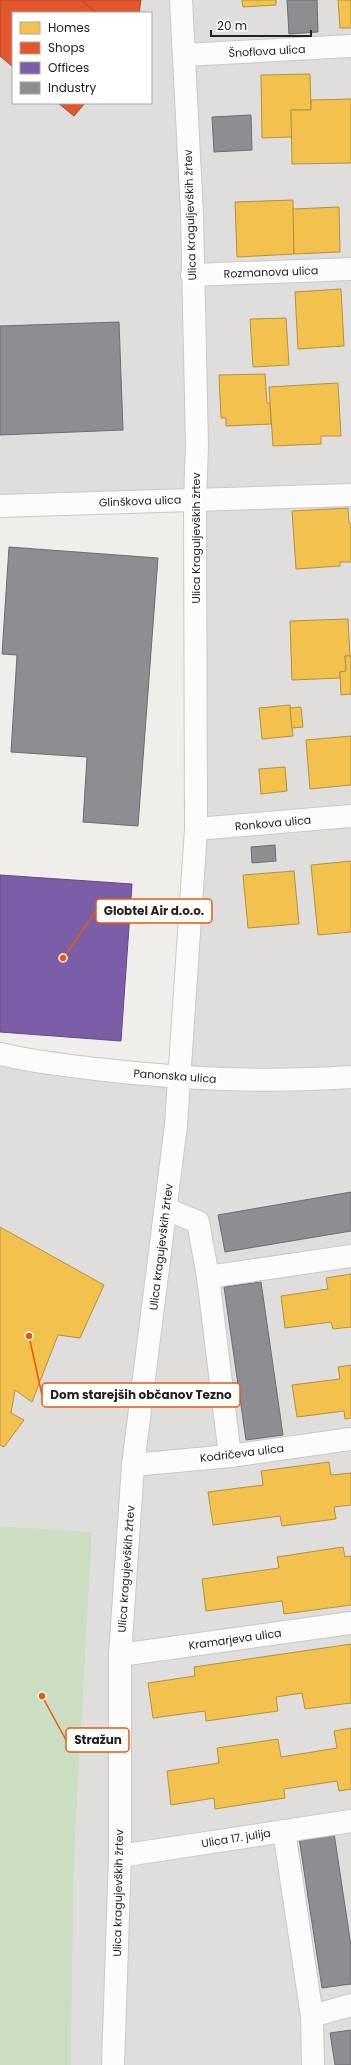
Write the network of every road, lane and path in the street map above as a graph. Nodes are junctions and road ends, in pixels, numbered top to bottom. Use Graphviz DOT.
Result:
graph roads {
  1 [pos="181,0"];
  2 [pos="351,46"];
  3 [pos="184,55"];
  4 [pos="351,269"];
  5 [pos="192,276"];
  6 [pos="351,495"];
  7 [pos="195,499"];
  8 [pos="0,506"];
  9 [pos="351,816"];
  10 [pos="196,829"];
  11 [pos="0,1054"];
  12 [pos="180,1077"];
  13 [pos="351,1077"];
  14 [pos="166,1209"];
  15 [pos="351,1256"];
  16 [pos="208,1277"];
  17 [pos="351,1439"];
  18 [pos="230,1456"];
  19 [pos="133,1465"];
  20 [pos="351,1623"];
  21 [pos="120,1655"];
  22 [pos="351,1821"];
  23 [pos="284,1831"];
  24 [pos="120,1856"];
  25 [pos="351,2005"];
  26 [pos="312,2016"];
  27 [pos="113,2065"];
  28 [pos="313,2065"];
  1 -- 3 [label="street, Ulica Kraguljevških žrtev"];
  2 -- 3 [label="street, Šnoflova ulica"];
  3 -- 5 [label="street, Ulica Kraguljevških žrtev"];
  4 -- 5 [label="street, Rozmanova ulica"];
  5 -- 7 [label="street, Ulica Kraguljevških žrtev"];
  6 -- 7 [label="street, Glinškova ulica"];
  7 -- 8 [label="street, Glinškova ulica"];
  7 -- 10 [label="street, Ulica Kraguljevških žrtev"];
  9 -- 10 [label="street, Ronkova ulica"];
  10 -- 12 [label="street, Ulica Kraguljevških žrtev"];
  11 -- 12 [label="street, Panonska ulica"];
  12 -- 13 [label="street, Panonska ulica"];
  12 -- 14 [label="street, Ulica kragujevških žrtev"];
  14 -- 16 [label="street"];
  14 -- 19 [label="street, Ulica kragujevških žrtev"];
  15 -- 16 [label="street"];
  16 -- 18 [label="street"];
  17 -- 18 [label="street, Kodričeva ulica"];
  18 -- 19 [label="street, Kodričeva ulica"];
  19 -- 21 [label="street, Ulica kragujevških žrtev"];
  20 -- 21 [label="street, Kramarjeva ulica"];
  21 -- 24 [label="street, Ulica kragujevških žrtev"];
  22 -- 23 [label="street, Ulica 17. julija"];
  23 -- 24 [label="street, Ulica 17. julija"];
  23 -- 26 [label="street"];
  24 -- 27 [label="street, Ulica kragujevških žrtev"];
  25 -- 26 [label="street"];
  26 -- 28 [label="street"];
}
